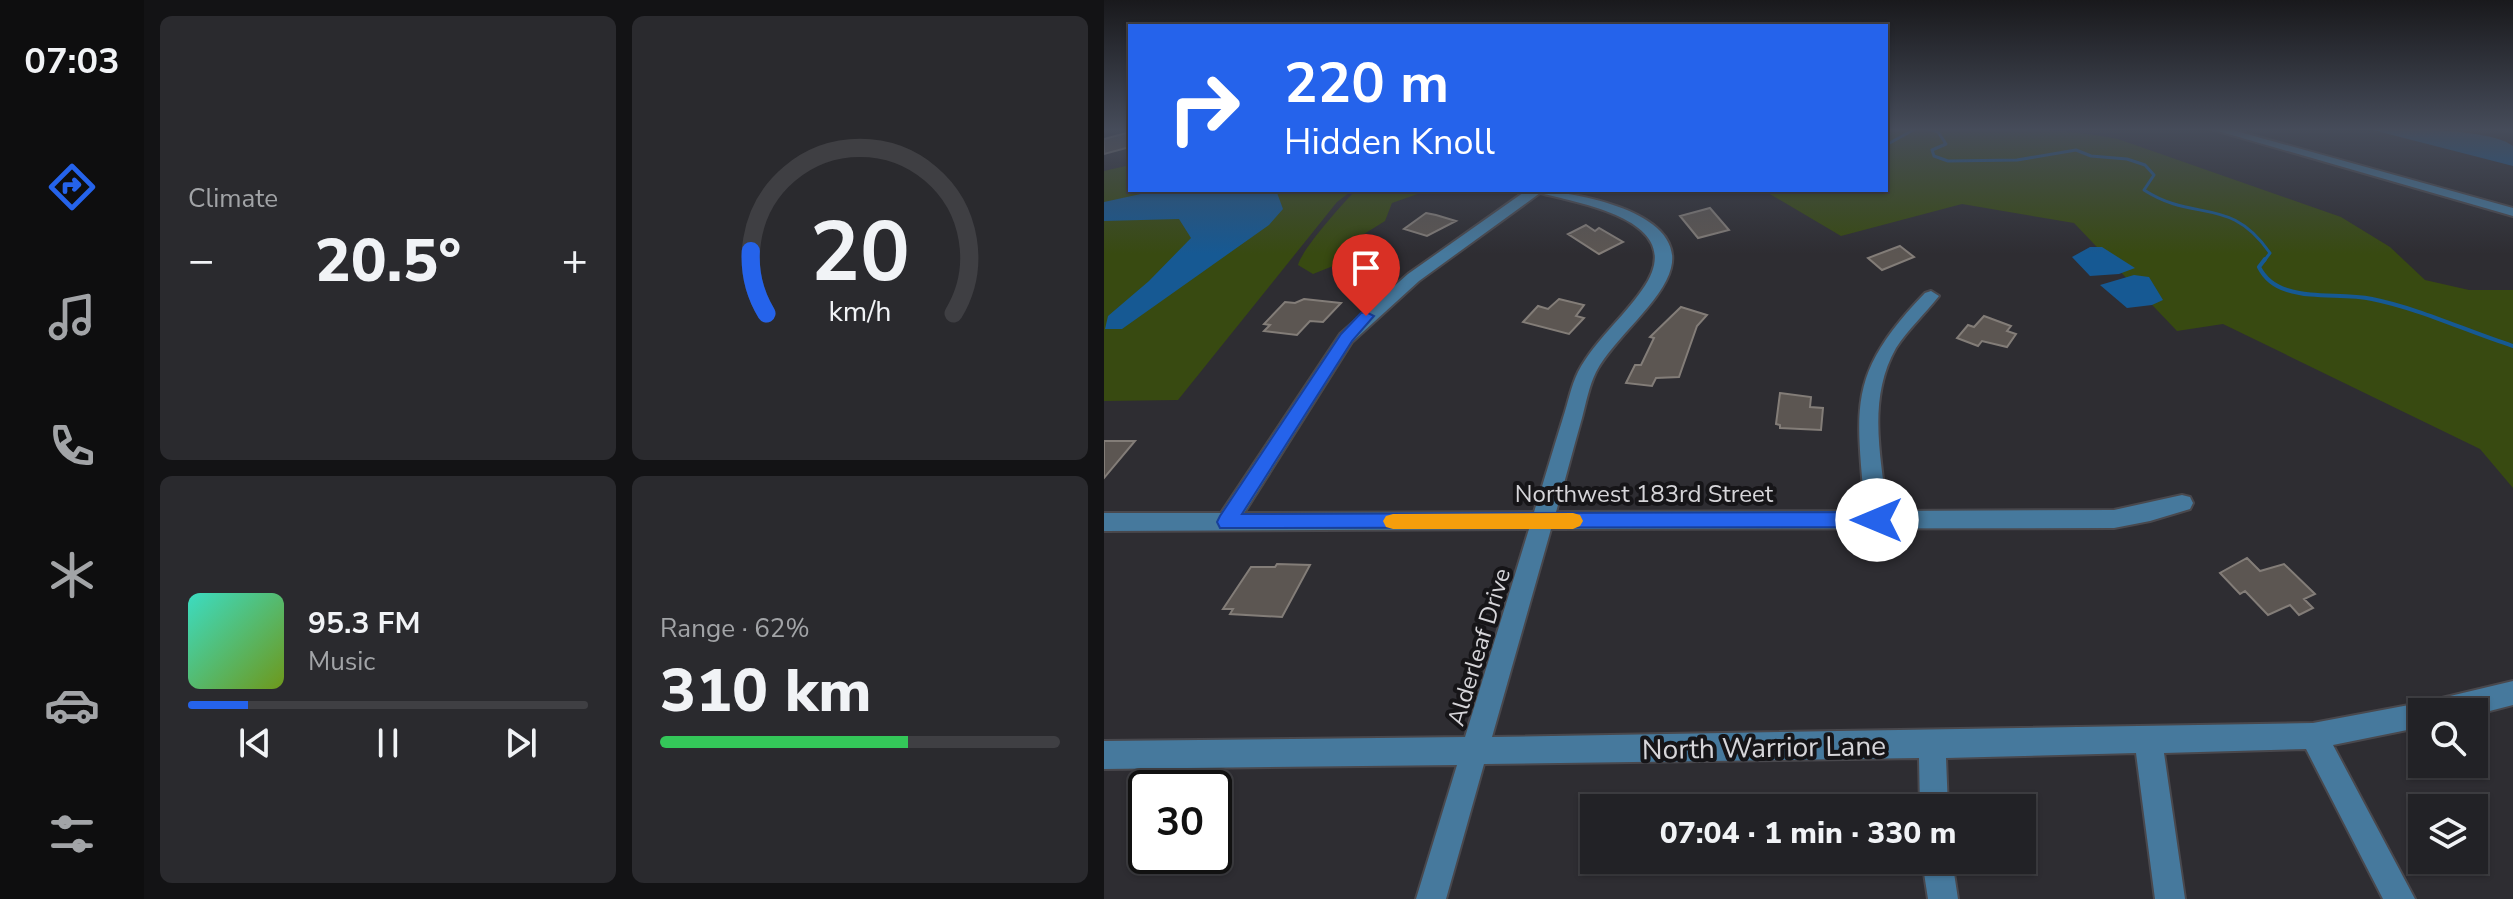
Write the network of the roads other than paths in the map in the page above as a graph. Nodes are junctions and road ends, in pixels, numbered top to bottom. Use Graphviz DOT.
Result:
graph roads {
  1 [pos="2367,171"];
  2 [pos="1533,192"];
  3 [pos="1551,192"];
  4 [pos="2513,212"];
  5 [pos="1931,296"];
  6 [pos="2182,503"];
  7 [pos="1877,520"];
  8 [pos="1543,521"];
  9 [pos="1104,522"];
  10 [pos="1227,522"];
  11 [pos="2513,693"];
  12 [pos="2488,699"];
  13 [pos="2408,717"];
  14 [pos="2313,736"];
  15 [pos="2148,739"];
  16 [pos="1932,744"];
  17 [pos="1475,752"];
  18 [pos="1104,755"];
  19 [pos="1934,794"];
  20 [pos="1939,874"];
  21 [pos="1431,899"];
  22 [pos="1943,899"];
  23 [pos="2170,899"];
  24 [pos="2400,899"];
  1 -- 4 [label="street"];
  2 -- 10 [label="street"];
  3 -- 8 [label="street, Alderleaf Drive"];
  5 -- 7 [label="street"];
  6 -- 7 [label="street, Northwest 183rd Street"];
  7 -- 8 [label="street, Northwest 183rd Street"];
  8 -- 10 [label="street, Northwest 183rd Street"];
  8 -- 17 [label="street, Alderleaf Drive"];
  9 -- 10 [label="street, Northwest 183rd Street"];
  11 -- 12 [label="street"];
  13 -- 14 [label="street, North Warrior Lane"];
  14 -- 15 [label="street, North Warrior Lane"];
  14 -- 24 [label="street"];
  15 -- 16 [label="street, North Warrior Lane"];
  15 -- 23 [label="street"];
  16 -- 17 [label="street, North Warrior Lane"];
  16 -- 19 [label="street"];
  17 -- 18 [label="street, North Warrior Lane"];
  17 -- 21 [label="street, Alderleaf Drive"];
  20 -- 22 [label="street"];
}
